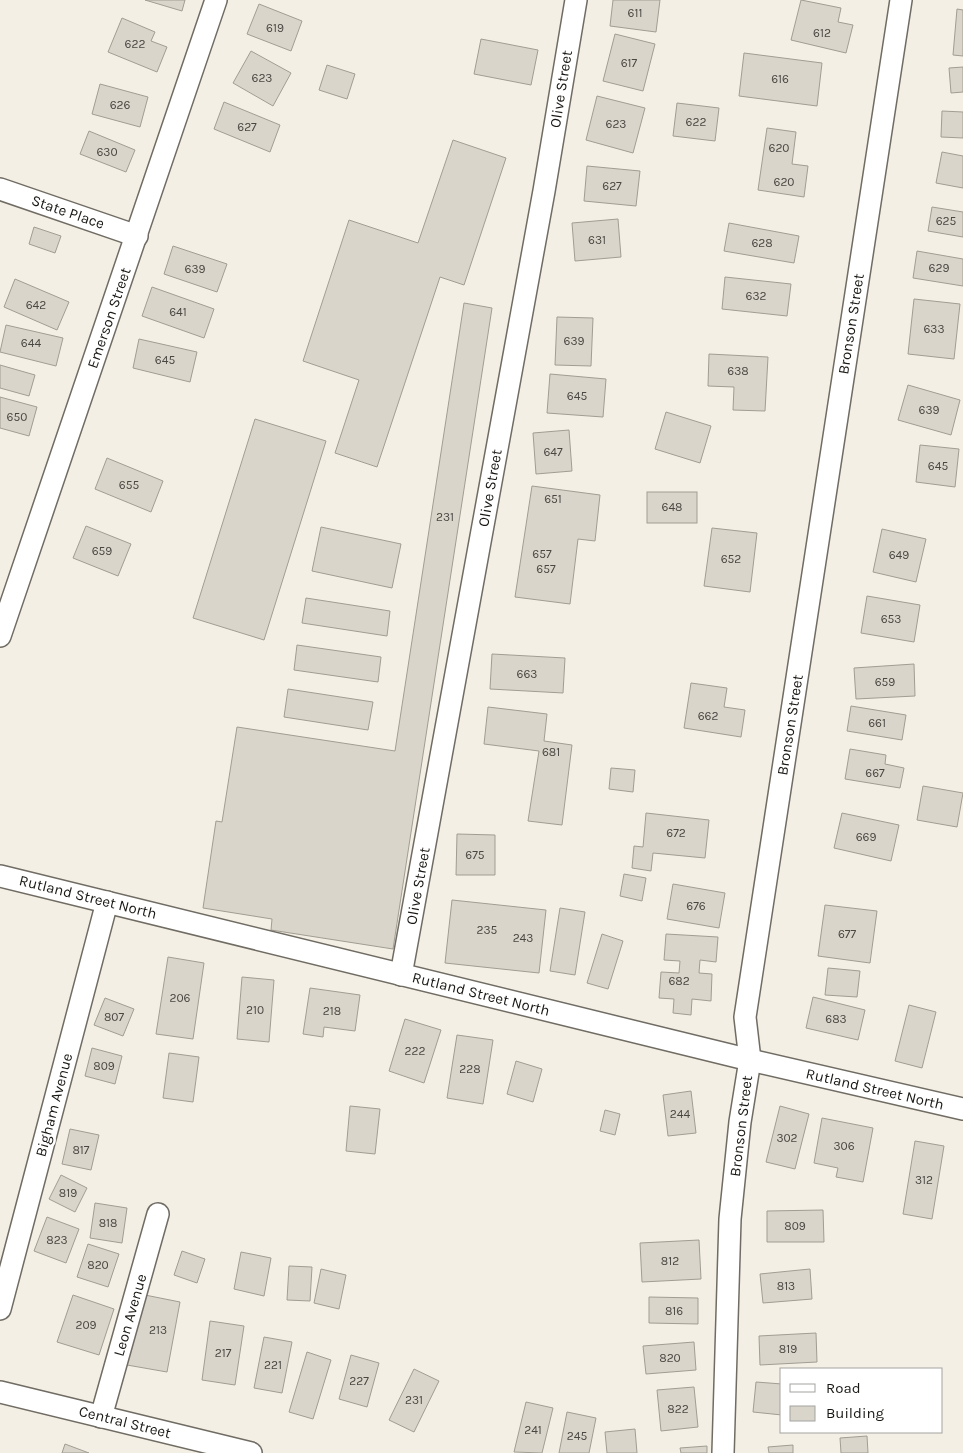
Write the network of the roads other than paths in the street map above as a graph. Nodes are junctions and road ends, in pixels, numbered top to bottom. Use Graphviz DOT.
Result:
graph roads {
  1 [pos="216,0"];
  2 [pos="576,0"];
  3 [pos="901,0"];
  4 [pos="0,189"];
  5 [pos="137,236"];
  6 [pos="0,636"];
  7 [pos="0,876"];
  8 [pos="107,902"];
  9 [pos="401,975"];
  10 [pos="750,1060"];
  11 [pos="963,1109"];
  12 [pos="158,1214"];
  13 [pos="0,1309"];
  14 [pos="0,1392"];
  15 [pos="101,1417"];
  16 [pos="251,1453"];
  17 [pos="723,1453"];
  1 -- 5 [label="street, Emerson Street"];
  2 -- 9 [label="street, Olive Street"];
  3 -- 10 [label="street, Bronson Street"];
  4 -- 5 [label="street, State Place"];
  5 -- 6 [label="street, Emerson Street"];
  7 -- 8 [label="street, Rutland Street North"];
  8 -- 9 [label="street, Rutland Street North"];
  8 -- 13 [label="street, Bigham Avenue"];
  9 -- 10 [label="street, Rutland Street North"];
  10 -- 11 [label="street, Rutland Street North"];
  10 -- 17 [label="street, Bronson Street"];
  12 -- 15 [label="street, Leon Avenue"];
  14 -- 15 [label="street, Central Street"];
  15 -- 16 [label="street, Central Street"];
}
